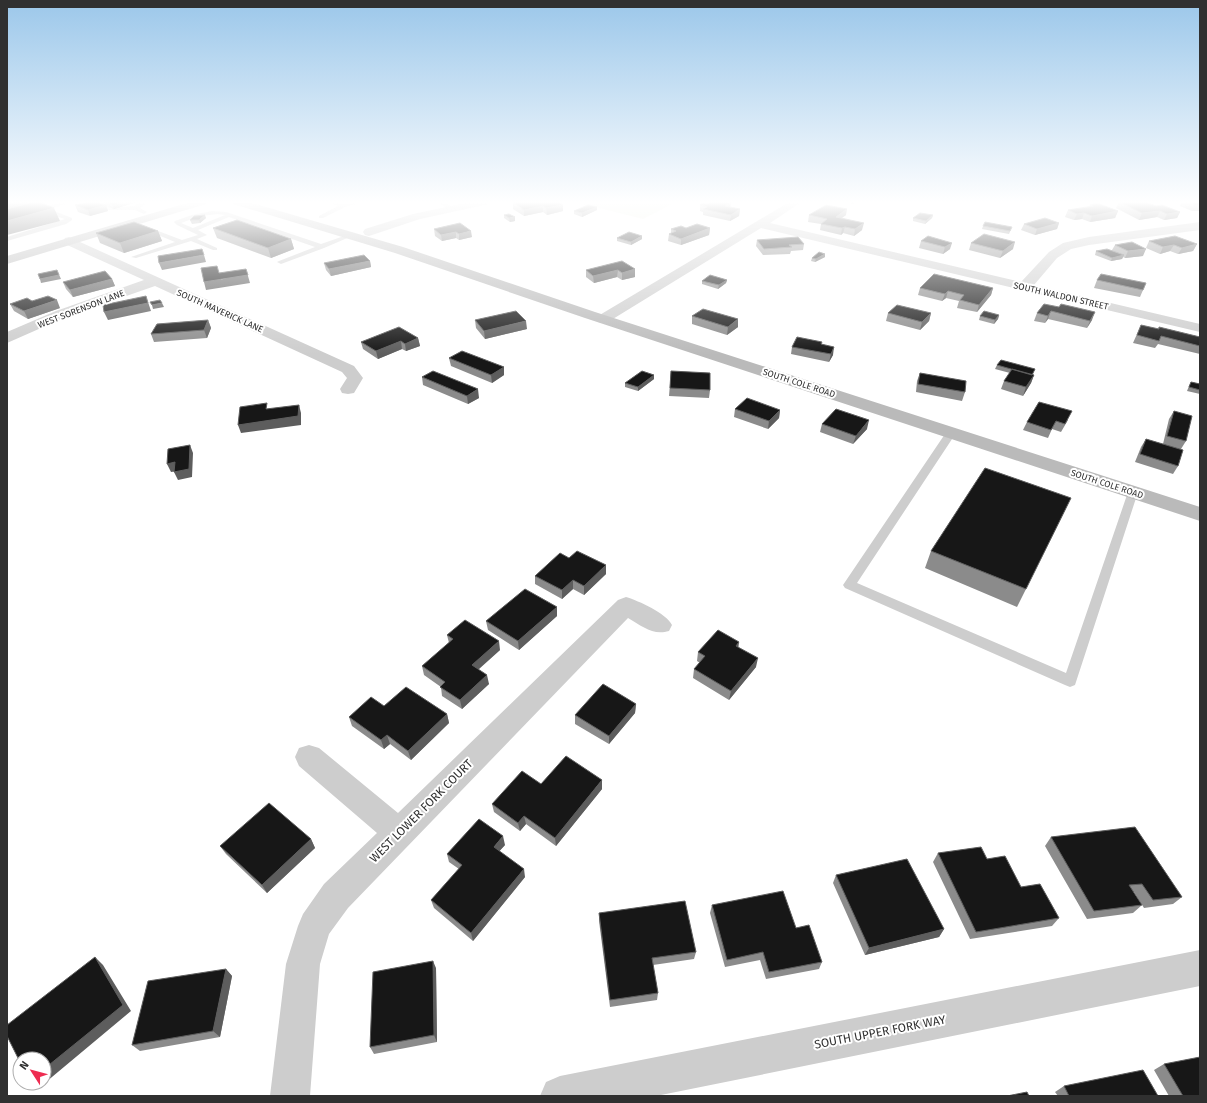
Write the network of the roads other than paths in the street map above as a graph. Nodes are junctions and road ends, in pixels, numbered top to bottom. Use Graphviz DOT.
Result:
graph roads {
  1 [pos="32,252"];
  2 [pos="94,252"];
  3 [pos="148,252"];
  4 [pos="307,252"];
  5 [pos="406,252"];
  6 [pos="712,252"];
  7 [pos="879,252"];
  8 [pos="1057,252"];
  9 [pos="134,257"];
  10 [pos="7,260"];
  11 [pos="281,262"];
  12 [pos="155,281"];
  13 [pos="1024,287"];
  14 [pos="603,319"];
  15 [pos="1200,328"];
  16 [pos="7,338"];
  17 [pos="348,389"];
  18 [pos="951,433"];
  19 [pos="1133,492"];
  20 [pos="1200,514"];
  21 [pos="660,625"];
  22 [pos="309,757"];
  23 [pos="400,833"];
  24 [pos="1200,968"];
  25 [pos="290,1096"];
  26 [pos="560,1096"];
  1 -- 10 [label="main road"];
  2 -- 12 [label="street, SOUTH MAVERICK LANE"];
  3 -- 9 [label="lane"];
  4 -- 11 [label="lane"];
  5 -- 14 [label="main road, SOUTH COLE ROAD"];
  6 -- 14 [label="street"];
  7 -- 13 [label="street, SOUTH WALDON STREET"];
  8 -- 13 [label="street"];
  12 -- 16 [label="street, WEST SORENSON LANE"];
  12 -- 17 [label="street, SOUTH MAVERICK LANE"];
  13 -- 15 [label="street, SOUTH WALDON STREET"];
  14 -- 18 [label="main road, SOUTH COLE ROAD"];
  18 -- 19 [label="main road, SOUTH COLE ROAD"];
  18 -- 19 [label="lane"];
  19 -- 20 [label="main road, SOUTH COLE ROAD"];
  21 -- 23 [label="street, WEST LOWER FORK COURT"];
  22 -- 23 [label="street"];
  23 -- 25 [label="street, WEST LOWER FORK COURT"];
  24 -- 26 [label="street, SOUTH UPPER FORK WAY"];
}
